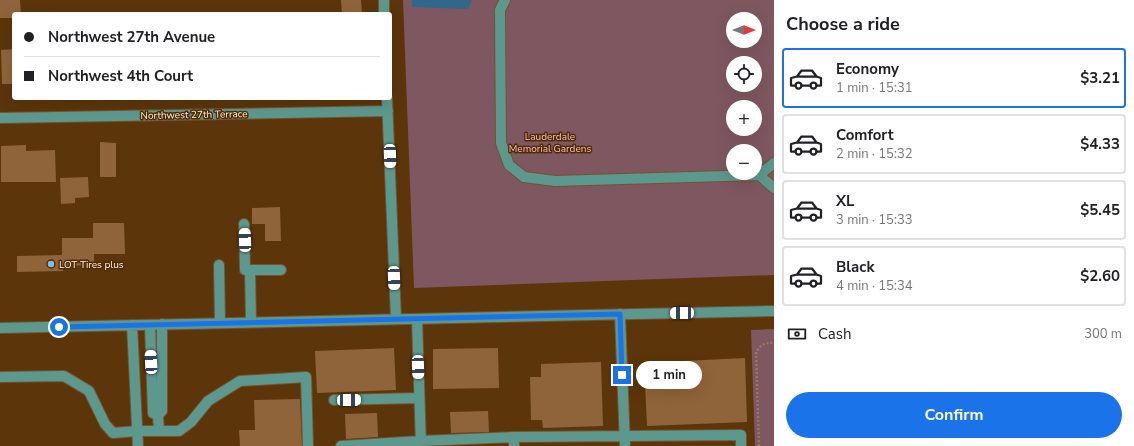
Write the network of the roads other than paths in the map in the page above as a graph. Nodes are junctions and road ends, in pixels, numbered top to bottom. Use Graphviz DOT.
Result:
graph roads {
  1 [pos="384,0"];
  2 [pos="505,0"];
  3 [pos="384,12"];
  4 [pos="387,100"];
  5 [pos="388,110"];
  6 [pos="0,118"];
  7 [pos="774,163"];
  8 [pos="762,173"];
  9 [pos="726,176"];
  10 [pos="762,178"];
  11 [pos="774,188"];
  12 [pos="244,224"];
  13 [pos="220,265"];
  14 [pos="250,270"];
  15 [pos="281,270"];
  16 [pos="774,311"];
  17 [pos="620,314"];
  18 [pos="396,319"];
  19 [pos="417,319"];
  20 [pos="251,322"];
  21 [pos="220,323"];
  22 [pos="162,324"];
  23 [pos="132,325"];
  24 [pos="150,325"];
  25 [pos="0,328"];
  26 [pos="0,377"];
  27 [pos="419,398"];
  28 [pos="334,400"];
  29 [pos="158,415"];
  30 [pos="137,431"];
  31 [pos="159,431"];
  32 [pos="625,441"];
  33 [pos="514,442"];
  34 [pos="420,444"];
  35 [pos="138,446"];
  36 [pos="308,446"];
  37 [pos="341,446"];
  38 [pos="741,446"];
  1 -- 3 [label="street"];
  2 -- 9 [label="street"];
  4 -- 5 [label="street"];
  5 -- 6 [label="street, Northwest 27th Terrace"];
  5 -- 18 [label="street"];
  7 -- 8 [label="street"];
  10 -- 11 [label="street"];
  12 -- 14 [label="street"];
  13 -- 21 [label="street"];
  14 -- 15 [label="street"];
  14 -- 20 [label="street"];
  16 -- 17 [label="street"];
  17 -- 19 [label="street"];
  17 -- 32 [label="street"];
  18 -- 19 [label="street"];
  18 -- 20 [label="street"];
  19 -- 27 [label="street"];
  20 -- 21 [label="street"];
  21 -- 22 [label="street"];
  22 -- 24 [label="street"];
  22 -- 29 [label="street"];
  23 -- 24 [label="street"];
  23 -- 25 [label="street"];
  23 -- 30 [label="street"];
  24 -- 29 [label="street"];
  26 -- 30 [label="street"];
  27 -- 28 [label="street"];
  27 -- 34 [label="street"];
  29 -- 31 [label="street"];
  30 -- 31 [label="street"];
  30 -- 35 [label="street"];
  31 -- 36 [label="street"];
  32 -- 33 [label="street"];
  32 -- 38 [label="street"];
  33 -- 34 [label="street"];
  34 -- 37 [label="street"];
}
